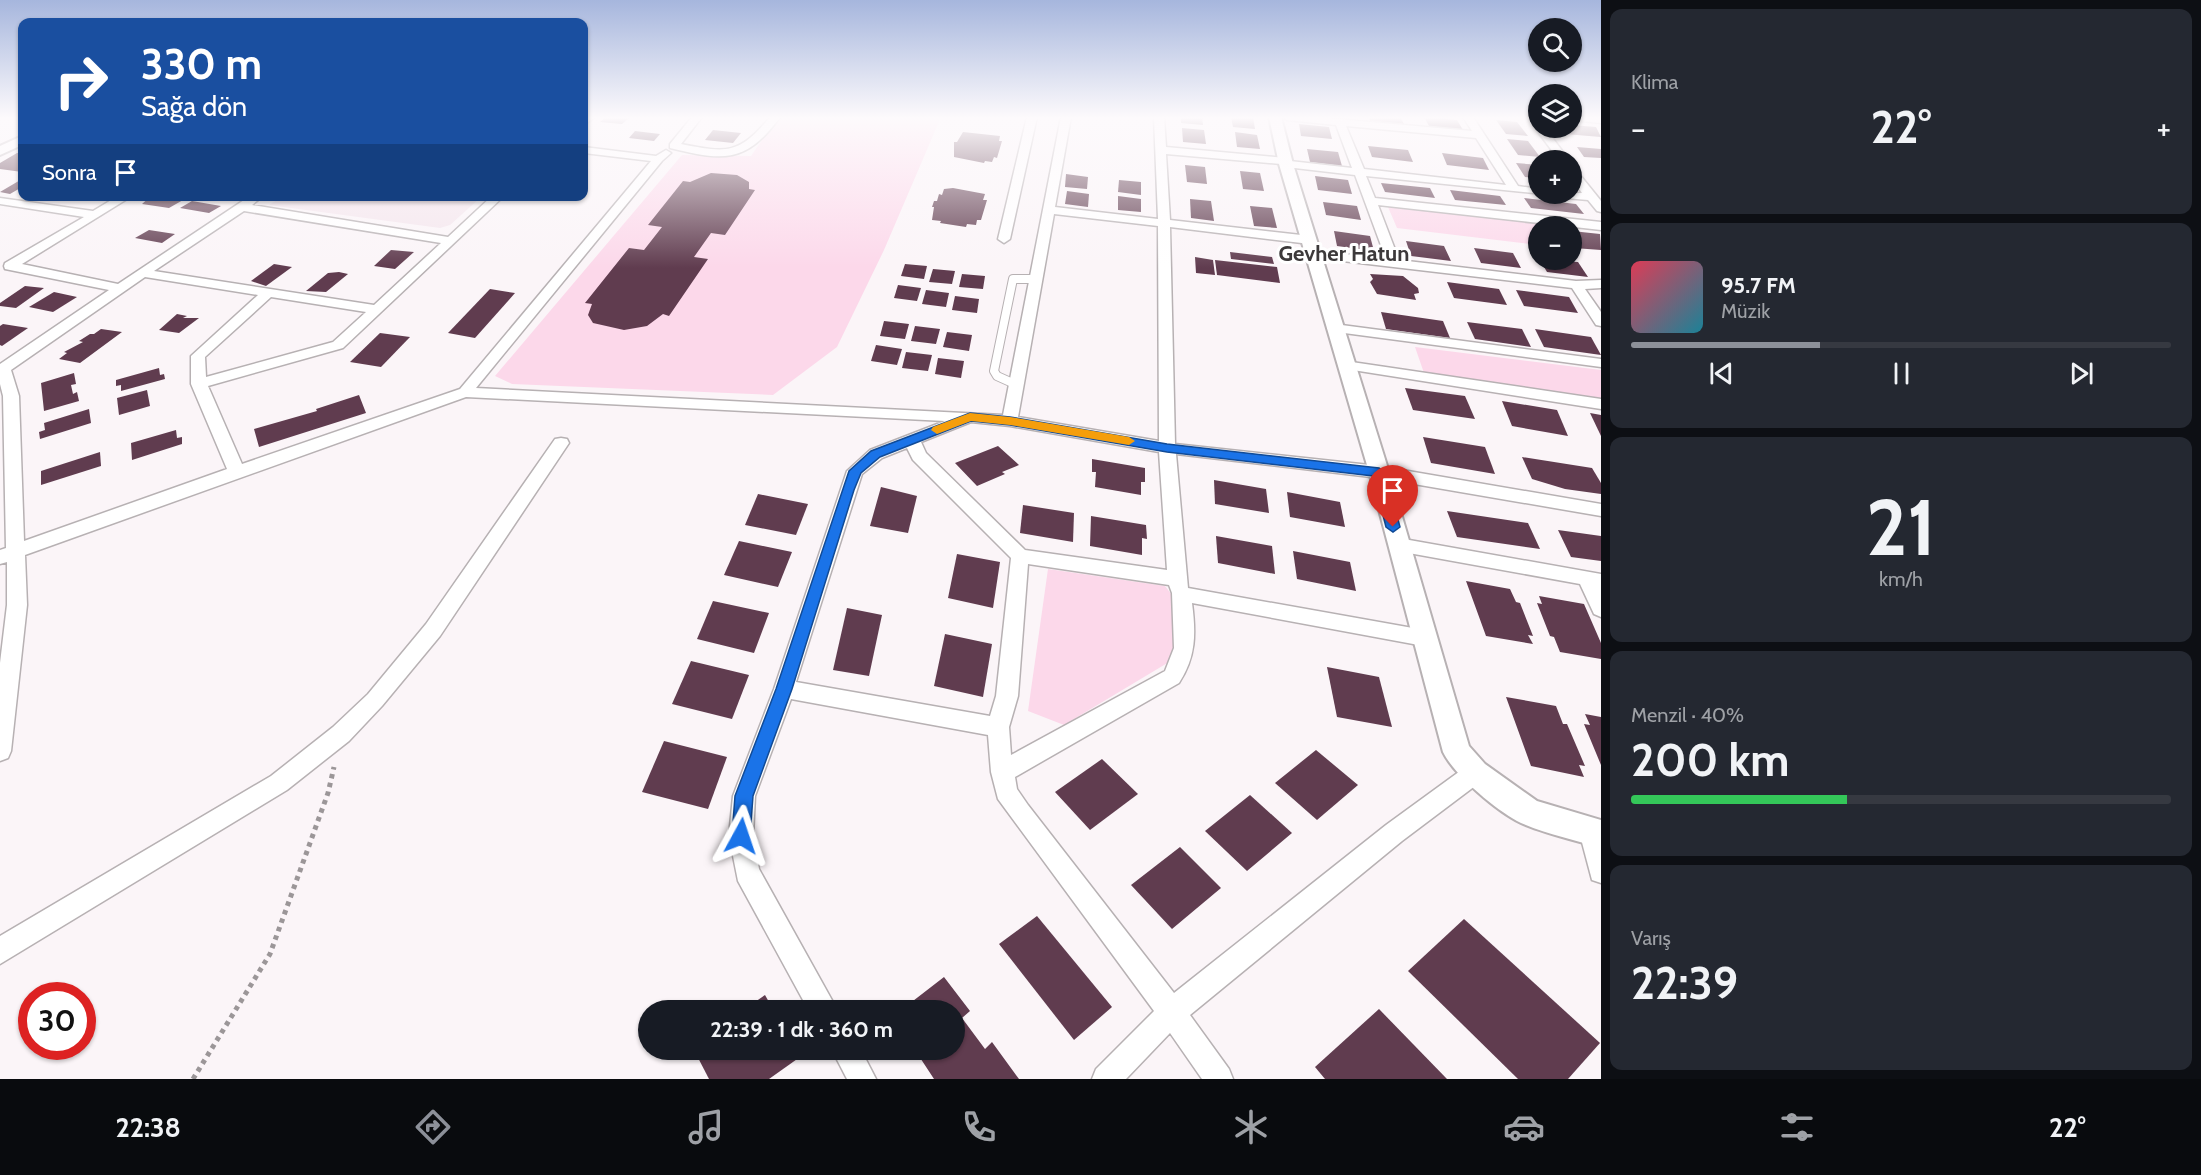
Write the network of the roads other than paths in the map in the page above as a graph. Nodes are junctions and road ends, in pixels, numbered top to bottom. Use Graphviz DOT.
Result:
graph roads {
  1 [pos="651,167"];
  2 [pos="1020,167"];
  3 [pos="1057,167"];
  4 [pos="1160,167"];
  5 [pos="1287,167"];
  6 [pos="1321,167"];
  7 [pos="1357,167"];
  8 [pos="1500,167"];
  9 [pos="1359,172"];
  10 [pos="1582,185"];
  11 [pos="1582,186"];
  12 [pos="1601,186"];
  13 [pos="1514,189"];
  14 [pos="1528,191"];
  15 [pos="1582,196"];
  16 [pos="1592,197"];
  17 [pos="0,201"];
  18 [pos="119,201"];
  19 [pos="251,201"];
  20 [pos="494,201"];
  21 [pos="1371,201"];
  22 [pos="21,203"];
  23 [pos="243,207"];
  24 [pos="1601,209"];
  25 [pos="1049,210"];
  26 [pos="0,215"];
  27 [pos="95,215"];
  28 [pos="1164,224"];
  29 [pos="1601,226"];
  30 [pos="1004,238"];
  31 [pos="451,241"];
  32 [pos="1311,247"];
  33 [pos="1394,263"];
  34 [pos="5,265"];
  35 [pos="142,273"];
  36 [pos="1036,279"];
  37 [pos="1601,284"];
  38 [pos="1576,285"];
  39 [pos="120,288"];
  40 [pos="270,291"];
  41 [pos="376,309"];
  42 [pos="1601,322"];
  43 [pos="1334,328"];
  44 [pos="1601,363"];
  45 [pos="1345,365"];
  46 [pos="2,368"];
  47 [pos="199,384"];
  48 [pos="1017,385"];
  49 [pos="465,392"];
  50 [pos="1601,404"];
  51 [pos="970,417"];
  52 [pos="1010,421"];
  53 [pos="912,440"];
  54 [pos="561,443"];
  55 [pos="1167,448"];
  56 [pos="6,452"];
  57 [pos="237,472"];
  58 [pos="1379,472"];
  59 [pos="1601,510"];
  60 [pos="1398,545"];
  61 [pos="8,555"];
  62 [pos="1020,556"];
  63 [pos="1594,580"];
  64 [pos="1179,586"];
  65 [pos="17,605"];
  66 [pos="1601,609"];
  67 [pos="0,622"];
  68 [pos="1424,638"];
  69 [pos="784,689"];
  70 [pos="998,728"];
  71 [pos="0,752"];
  72 [pos="1002,772"];
  73 [pos="1475,773"];
  74 [pos="1596,833"];
  75 [pos="1601,871"];
  76 [pos="0,951"];
  77 [pos="818,1000"];
  78 [pos="1172,1012"];
  79 [pos="852,1060"];
  80 [pos="862,1079"];
  81 [pos="1106,1079"];
  82 [pos="1219,1079"];
  1 -- 49 [label="street"];
  2 -- 30 [label="street"];
  3 -- 25 [label="street"];
  4 -- 28 [label="street"];
  5 -- 32 [label="street"];
  6 -- 9 [label="street"];
  7 -- 9 [label="street"];
  8 -- 13 [label="street"];
  9 -- 13 [label="street"];
  9 -- 21 [label="street"];
  10 -- 12 [label="street"];
  11 -- 16 [label="street"];
  13 -- 14 [label="street"];
  15 -- 16 [label="street"];
  16 -- 24 [label="street"];
  17 -- 22 [label="street"];
  18 -- 27 [label="street"];
  19 -- 23 [label="street"];
  20 -- 31 [label="street"];
  21 -- 29 [label="street"];
  21 -- 33 [label="street"];
  22 -- 26 [label="street"];
  22 -- 27 [label="street"];
  23 -- 31 [label="street"];
  23 -- 35 [label="street"];
  25 -- 28 [label="street"];
  25 -- 36 [label="street"];
  27 -- 34 [label="street"];
  28 -- 32 [label="street"];
  28 -- 55 [label="street"];
  31 -- 41 [label="street"];
  32 -- 33 [label="street"];
  32 -- 43 [label="street"];
  33 -- 38 [label="street"];
  34 -- 39 [label="street"];
  35 -- 39 [label="street"];
  35 -- 40 [label="street"];
  36 -- 48 [label="street"];
  36 -- 48 [label="lane"];
  37 -- 38 [label="street"];
  38 -- 42 [label="street"];
  39 -- 46 [label="street"];
  40 -- 41 [label="street"];
  40 -- 47 [label="street"];
  41 -- 47 [label="street"];
  43 -- 44 [label="street"];
  43 -- 45 [label="street"];
  45 -- 50 [label="street"];
  45 -- 58 [label="street"];
  46 -- 56 [label="street"];
  47 -- 57 [label="street"];
  48 -- 52 [label="street"];
  49 -- 51 [label="street"];
  49 -- 57 [label="street"];
  51 -- 52 [label="street"];
  51 -- 53 [label="street"];
  52 -- 55 [label="street"];
  53 -- 62 [label="street"];
  53 -- 69 [label="street"];
  54 -- 76 [label="street"];
  55 -- 58 [label="street"];
  55 -- 64 [label="street"];
  56 -- 61 [label="street"];
  57 -- 61 [label="street"];
  58 -- 59 [label="street"];
  58 -- 60 [label="street"];
  60 -- 63 [label="street"];
  60 -- 68 [label="street"];
  61 -- 65 [label="street"];
  62 -- 64 [label="street"];
  62 -- 70 [label="street"];
  63 -- 66 [label="street"];
  64 -- 68 [label="street"];
  64 -- 72 [label="street"];
  65 -- 67 [label="street"];
  65 -- 71 [label="street"];
  68 -- 73 [label="street"];
  69 -- 70 [label="street"];
  69 -- 77 [label="street"];
  70 -- 72 [label="street"];
  72 -- 78 [label="street"];
  73 -- 74 [label="street"];
  73 -- 78 [label="street"];
  74 -- 75 [label="street"];
  78 -- 81 [label="street"];
  78 -- 82 [label="street"];
  79 -- 80 [label="street"];
}
